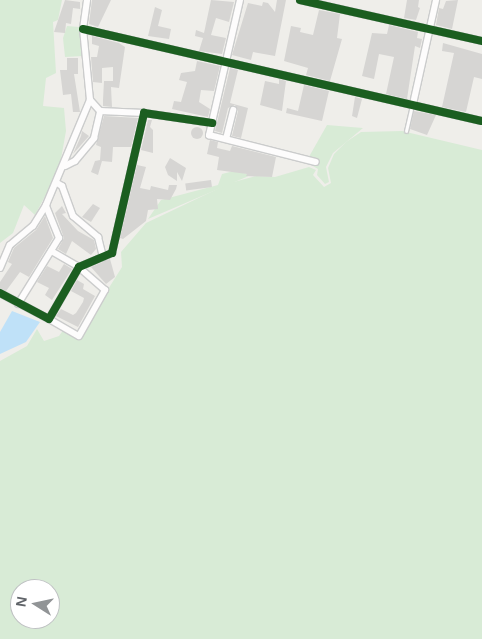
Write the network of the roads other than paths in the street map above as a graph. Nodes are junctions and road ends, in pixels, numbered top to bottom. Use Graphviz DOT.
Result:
graph roads {
  1 [pos="87,0"];
  2 [pos="240,0"];
  3 [pos="300,0"];
  4 [pos="436,0"];
  5 [pos="83,29"];
  6 [pos="430,30"];
  7 [pos="482,41"];
  8 [pos="226,61"];
  9 [pos="90,100"];
  10 [pos="413,104"];
  11 [pos="233,110"];
  12 [pos="100,111"];
  13 [pos="144,113"];
  14 [pos="482,121"];
  15 [pos="212,123"];
  16 [pos="406,131"];
  17 [pos="226,139"];
  18 [pos="316,162"];
  19 [pos="64,166"];
  20 [pos="57,183"];
  21 [pos="46,205"];
  22 [pos="51,251"];
  23 [pos="103,257"];
  24 [pos="2,258"];
  25 [pos="79,267"];
  26 [pos="0,268"];
  27 [pos="0,293"];
  28 [pos="18,304"];
  29 [pos="49,319"];
  1 -- 5 [label="street"];
  2 -- 8 [label="street"];
  3 -- 6 [label="street"];
  4 -- 6 [label="street"];
  5 -- 8 [label="street"];
  5 -- 9 [label="street"];
  6 -- 7 [label="street"];
  6 -- 10 [label="street"];
  8 -- 10 [label="street"];
  8 -- 15 [label="street"];
  9 -- 12 [label="street"];
  9 -- 19 [label="street"];
  10 -- 14 [label="street"];
  10 -- 16 [label="lane"];
  11 -- 17 [label="street"];
  12 -- 13 [label="street"];
  12 -- 19 [label="street"];
  13 -- 15 [label="street"];
  13 -- 23 [label="street"];
  15 -- 17 [label="street"];
  17 -- 18 [label="street"];
  19 -- 20 [label="street"];
  20 -- 21 [label="street"];
  20 -- 23 [label="street"];
  21 -- 22 [label="street"];
  21 -- 24 [label="street"];
  22 -- 25 [label="street"];
  22 -- 28 [label="street"];
  23 -- 25 [label="street"];
  24 -- 26 [label="street"];
  25 -- 29 [label="street"];
  25 -- 29 [label="street"];
  27 -- 28 [label="street"];
  28 -- 29 [label="street"];
}
